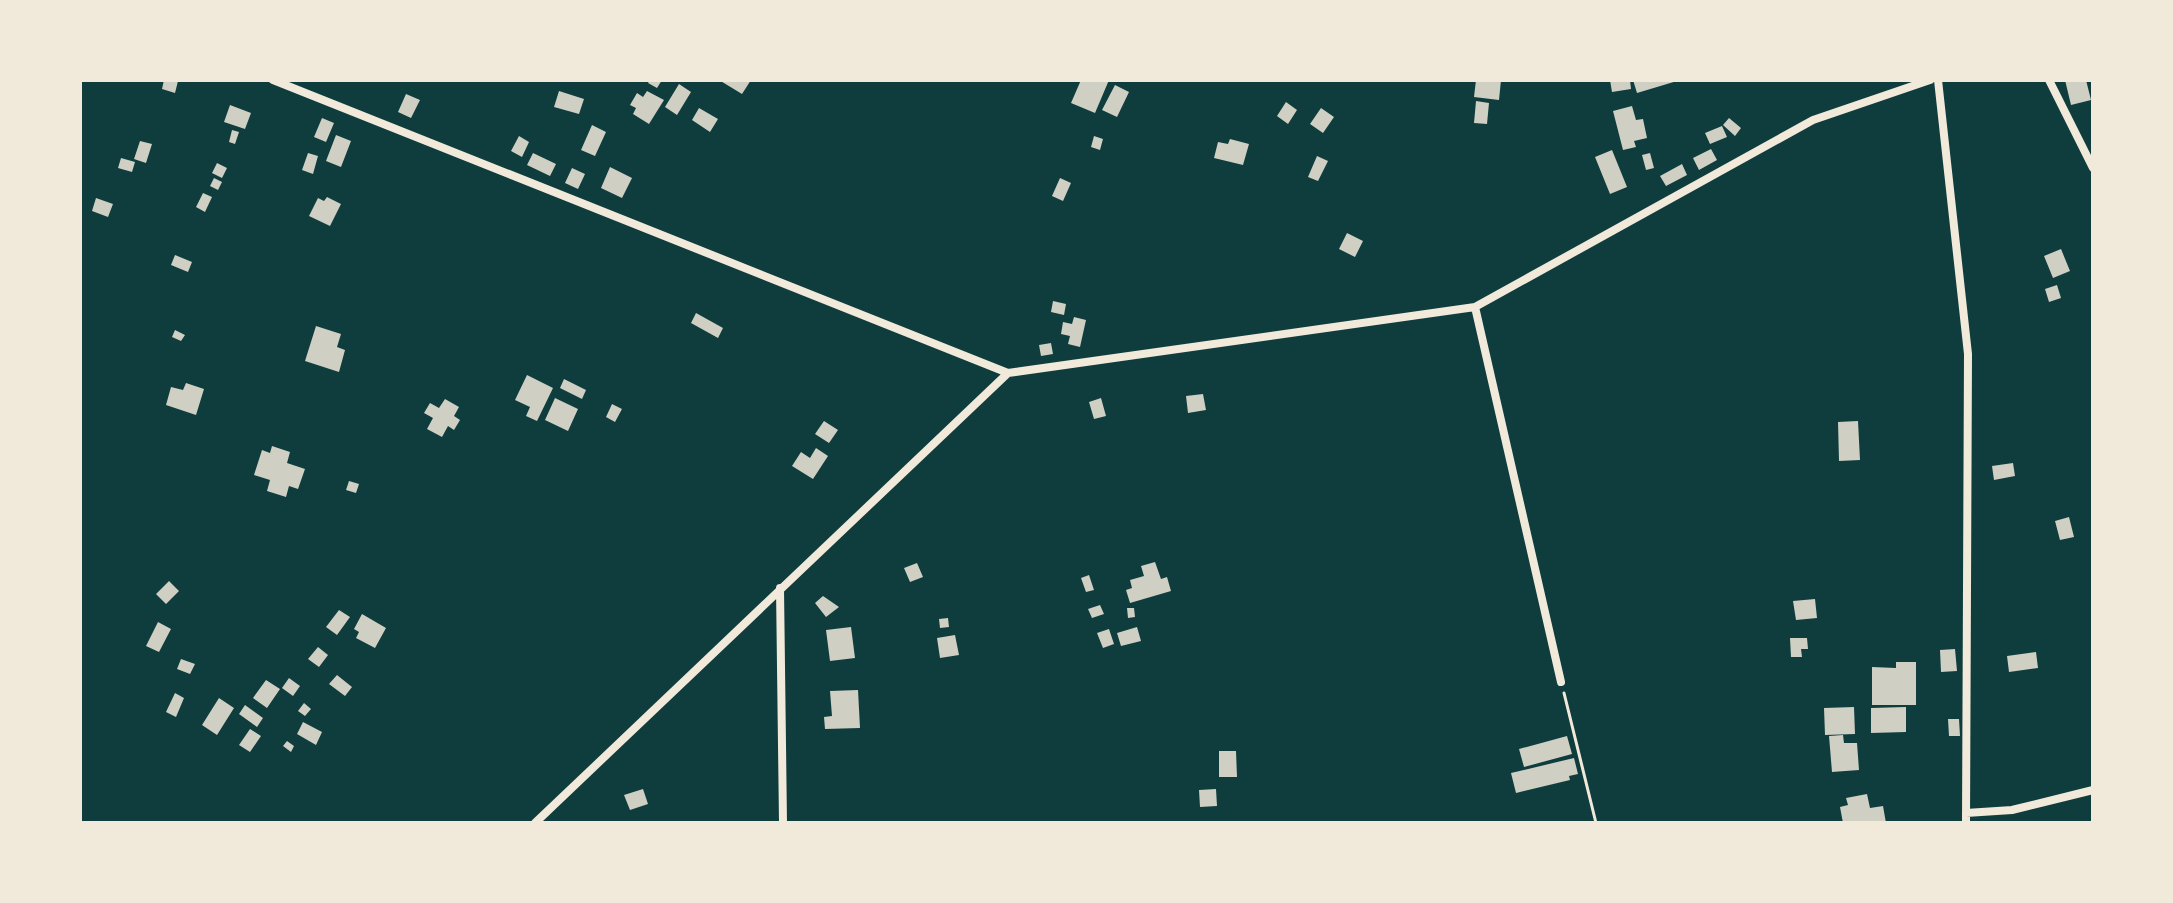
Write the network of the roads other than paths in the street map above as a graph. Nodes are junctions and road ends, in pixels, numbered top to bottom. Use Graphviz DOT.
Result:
graph roads {
  1 [pos="273,80"];
  2 [pos="1930,80"];
  3 [pos="1938,80"];
  4 [pos="2049,80"];
  5 [pos="2093,168"];
  6 [pos="1475,307"];
  7 [pos="1008,373"];
  8 [pos="780,588"];
  9 [pos="1561,682"];
  10 [pos="2093,790"];
  11 [pos="1966,818"];
  12 [pos="535,823"];
  13 [pos="783,823"];
  1 -- 7 [label="street"];
  2 -- 6 [label="street"];
  3 -- 11 [label="street"];
  4 -- 5 [label="street"];
  6 -- 7 [label="street"];
  6 -- 9 [label="street"];
  7 -- 8 [label="street"];
  8 -- 12 [label="street"];
  8 -- 13 [label="street"];
  10 -- 11 [label="street"];
}
